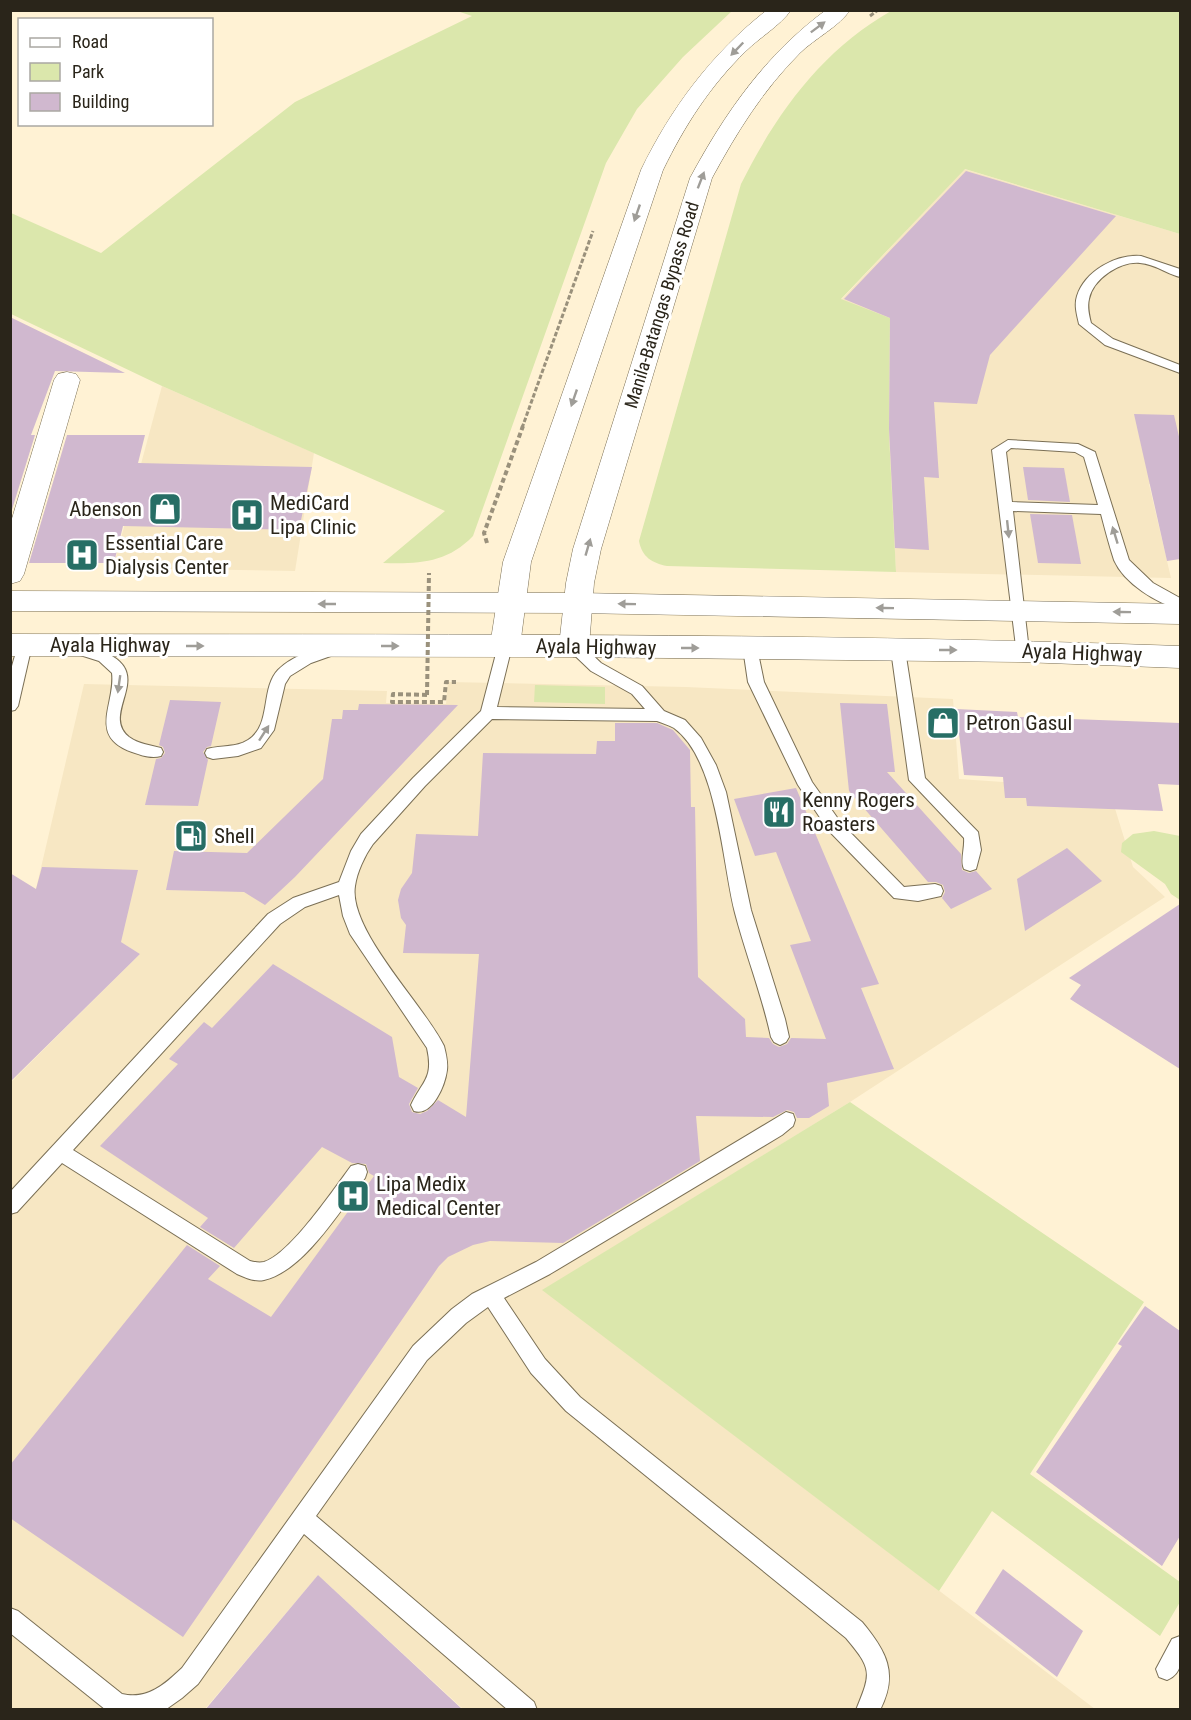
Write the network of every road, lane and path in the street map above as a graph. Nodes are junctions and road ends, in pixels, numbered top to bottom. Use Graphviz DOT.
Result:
graph roads {
  1 [pos="781,10"];
  2 [pos="840,10"];
  3 [pos="878,10"];
  4 [pos="868,17"];
  5 [pos="1180,273"];
  6 [pos="1180,369"];
  7 [pos="67,380"];
  8 [pos="1005,506"];
  9 [pos="1107,510"];
  10 [pos="429,573"];
  11 [pos="10,574"];
  12 [pos="10,601"];
  13 [pos="512,603"];
  14 [pos="577,603"];
  15 [pos="1180,603"];
  16 [pos="1018,610"];
  17 [pos="1180,614"];
  18 [pos="18,645"];
  19 [pos="60,645"];
  20 [pos="340,646"];
  21 [pos="504,646"];
  22 [pos="574,646"];
  23 [pos="750,648"];
  24 [pos="898,650"];
  25 [pos="1022,651"];
  26 [pos="1180,657"];
  27 [pos="464,682"];
  28 [pos="10,706"];
  29 [pos="488,713"];
  30 [pos="658,715"];
  31 [pos="154,752"];
  32 [pos="213,753"];
  33 [pos="970,864"];
  34 [pos="346,887"];
  35 [pos="935,891"];
  36 [pos="780,1037"];
  37 [pos="420,1105"];
  38 [pos="786,1120"];
  39 [pos="59,1152"];
  40 [pos="358,1172"];
  41 [pos="10,1206"];
  42 [pos="491,1294"];
  43 [pos="302,1518"];
  44 [pos="10,1619"];
  45 [pos="1180,1647"];
  46 [pos="1167,1669"];
  47 [pos="526,1710"];
  48 [pos="867,1710"];
  1 -- 13 [label="main road, one-way"];
  14 -- 2 [label="main road, Manila-Batangas Bypass Road, one-way"];
  3 -- 4 [label="path"];
  5 -- 6 [label="lane"];
  7 -- 11 [label="main road"];
  8 -- 9 [label="lane"];
  8 -- 9 [label="lane"];
  8 -- 16 [label="lane, one-way"];
  15 -- 9 [label="lane, one-way"];
  10 -- 27 [label="path, bridge"];
  13 -- 12 [label="main road, Ayala Highway, one-way"];
  13 -- 14 [label="main road, Ayala Highway"];
  13 -- 21 [label="main road"];
  16 -- 14 [label="main road, Ayala Highway, one-way"];
  14 -- 22 [label="main road, Manila-Batangas Bypass Road"];
  17 -- 16 [label="main road, Ayala Highway, one-way"];
  16 -- 25 [label="lane"];
  18 -- 19 [label="main road, Ayala Highway"];
  18 -- 28 [label="lane"];
  19 -- 20 [label="main road, Ayala Highway, one-way"];
  19 -- 31 [label="lane, one-way"];
  20 -- 21 [label="main road, Ayala Highway, one-way"];
  32 -- 20 [label="lane, one-way"];
  21 -- 22 [label="main road, Ayala Highway"];
  21 -- 29 [label="lane"];
  22 -- 23 [label="main road, Ayala Highway, one-way"];
  22 -- 30 [label="lane"];
  23 -- 24 [label="main road, Ayala Highway"];
  23 -- 35 [label="lane"];
  24 -- 25 [label="main road, Ayala Highway, one-way"];
  24 -- 33 [label="lane"];
  25 -- 26 [label="main road, Ayala Highway"];
  29 -- 30 [label="lane"];
  29 -- 34 [label="lane"];
  30 -- 36 [label="lane"];
  34 -- 37 [label="lane"];
  34 -- 39 [label="lane"];
  38 -- 42 [label="lane"];
  39 -- 40 [label="lane"];
  39 -- 41 [label="lane"];
  42 -- 43 [label="lane"];
  42 -- 48 [label="lane"];
  43 -- 44 [label="lane"];
  43 -- 47 [label="lane"];
  45 -- 46 [label="lane"];
}
